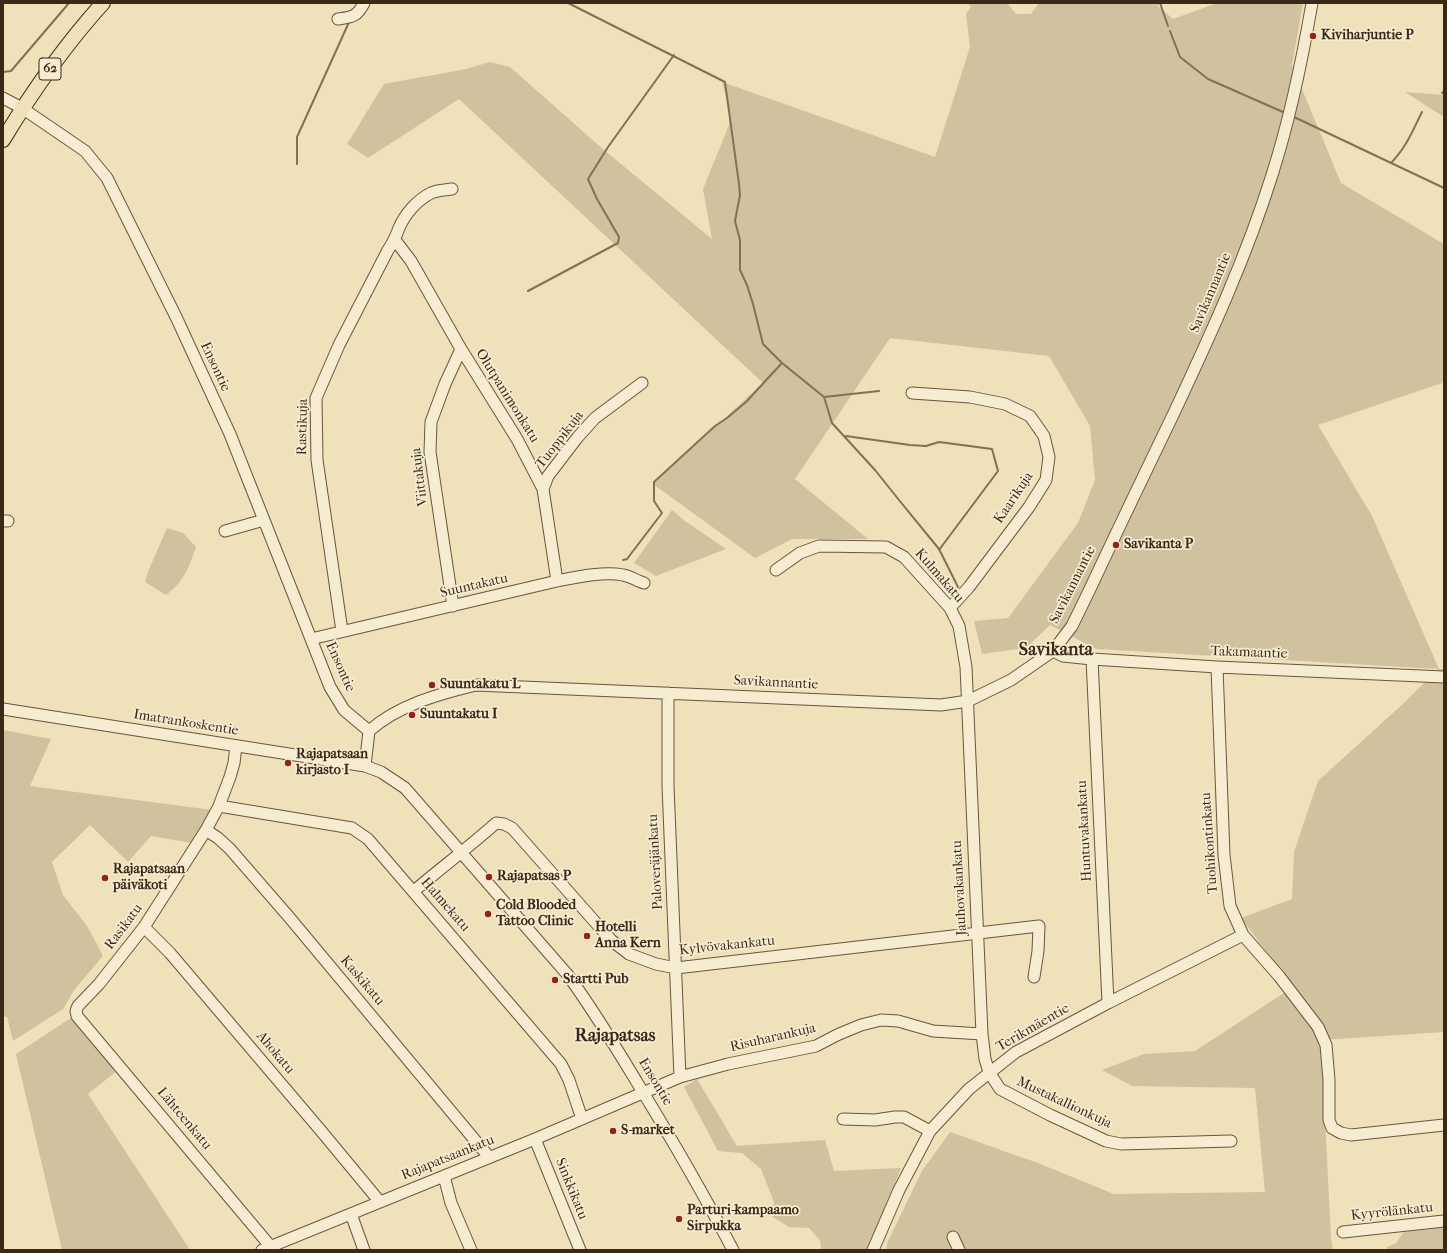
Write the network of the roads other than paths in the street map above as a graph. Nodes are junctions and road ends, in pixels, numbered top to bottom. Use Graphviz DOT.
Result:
graph roads {
  1 [pos="103,3"];
  2 [pos="364,3"];
  3 [pos="1312,3"];
  4 [pos="338,19"];
  5 [pos="3,98"];
  6 [pos="22,108"];
  7 [pos="3,140"];
  8 [pos="452,189"];
  9 [pos="395,240"];
  10 [pos="460,349"];
  11 [pos="642,383"];
  12 [pos="912,393"];
  13 [pos="543,489"];
  14 [pos="264,520"];
  15 [pos="225,531"];
  16 [pos="776,570"];
  17 [pos="557,581"];
  18 [pos="644,583"];
  19 [pos="453,606"];
  20 [pos="950,608"];
  21 [pos="342,631"];
  22 [pos="311,639"];
  23 [pos="1053,651"];
  24 [pos="1092,659"];
  25 [pos="1217,667"];
  26 [pos="1444,677"];
  27 [pos="668,693"];
  28 [pos="968,701"];
  29 [pos="3,709"];
  30 [pos="369,731"];
  31 [pos="236,746"];
  32 [pos="365,766"];
  33 [pos="219,806"];
  34 [pos="206,830"];
  35 [pos="461,853"];
  36 [pos="414,891"];
  37 [pos="144,927"];
  38 [pos="978,932"];
  39 [pos="1243,935"];
  40 [pos="676,968"];
  41 [pos="1034,977"];
  42 [pos="1108,1003"];
  43 [pos="76,1011"];
  44 [pos="982,1034"];
  45 [pos="989,1072"];
  46 [pos="680,1077"];
  47 [pos="644,1093"];
  48 [pos="582,1119"];
  49 [pos="843,1119"];
  50 [pos="1444,1125"];
  51 [pos="930,1131"];
  52 [pos="535,1139"];
  53 [pos="1231,1141"];
  54 [pos="489,1157"];
  55 [pos="444,1176"];
  56 [pos="380,1202"];
  57 [pos="351,1214"];
  58 [pos="1444,1221"];
  59 [pos="1343,1232"];
  60 [pos="953,1237"];
  61 [pos="267,1248"];
  62 [pos="364,1250"];
  63 [pos="471,1250"];
  64 [pos="580,1250"];
  65 [pos="733,1250"];
  66 [pos="873,1250"];
  67 [pos="959,1250"];
  1 -- 6 [label="main road, 62"];
  2 -- 4 [label="street"];
  3 -- 23 [label="street, Savikannantie"];
  5 -- 6 [label="street, Ensontie"];
  6 -- 7 [label="main road, 62"];
  6 -- 14 [label="street, Ensontie"];
  8 -- 9 [label="street, Rastikuja"];
  9 -- 10 [label="street, Olutpanimonkatu"];
  9 -- 21 [label="street, Rastikuja"];
  10 -- 13 [label="street, Olutpanimonkatu"];
  10 -- 19 [label="street, Viittakuja"];
  11 -- 13 [label="street, Tuoppikuja"];
  12 -- 20 [label="street, Kaarikuja"];
  13 -- 17 [label="street, Olutpanimonkatu"];
  14 -- 15 [label="street"];
  14 -- 22 [label="street, Ensontie"];
  16 -- 20 [label="street, Kulmakatu"];
  17 -- 18 [label="street, Suuntakatu"];
  17 -- 19 [label="street, Suuntakatu"];
  19 -- 21 [label="street, Suuntakatu"];
  20 -- 28 [label="street, Kulmakatu"];
  21 -- 22 [label="street, Suuntakatu"];
  22 -- 30 [label="street, Ensontie"];
  23 -- 24 [label="street, Takamaantie"];
  23 -- 28 [label="street, Savikannantie"];
  24 -- 25 [label="street, Takamaantie"];
  24 -- 42 [label="street, Huntuvakankatu"];
  25 -- 26 [label="street, Takamaantie"];
  25 -- 39 [label="street, Tuohikontinkatu"];
  27 -- 28 [label="street, Savikannantie"];
  27 -- 30 [label="street, Savikannantie"];
  27 -- 40 [label="street, Paloveräjänkatu"];
  28 -- 38 [label="street, Jauhovakankatu"];
  29 -- 31 [label="street, Imatrankoskentie"];
  30 -- 32 [label="street"];
  31 -- 32 [label="street, Imatrankoskentie"];
  31 -- 33 [label="street, Rasikatu"];
  32 -- 35 [label="street, Ensontie"];
  33 -- 34 [label="street, Rasikatu"];
  33 -- 36 [label="street, Halmekatu"];
  34 -- 37 [label="street, Rasikatu"];
  34 -- 54 [label="street, Kaskikatu"];
  35 -- 36 [label="street"];
  35 -- 40 [label="street, Kylvövakankatu"];
  35 -- 47 [label="street, Ensontie"];
  36 -- 48 [label="street, Halmekatu"];
  37 -- 43 [label="street, Rasikatu"];
  37 -- 56 [label="street, Ahokatu"];
  38 -- 40 [label="street, Kylvövakankatu"];
  38 -- 41 [label="street, Kylvövakankatu"];
  38 -- 44 [label="street, Jauhovakankatu"];
  39 -- 42 [label="street, Terikmäentie"];
  39 -- 50 [label="street, Tuohikontinkatu"];
  40 -- 46 [label="street, Paloveräjänkatu"];
  42 -- 45 [label="street, Terikmäentie"];
  43 -- 61 [label="street, Lähteenkatu"];
  44 -- 45 [label="street, Jauhovakankatu"];
  44 -- 46 [label="street, Risuharankuja"];
  45 -- 51 [label="street, Terikmäentie"];
  45 -- 53 [label="street, Mustakallionkuja"];
  46 -- 47 [label="street, Risuharankuja"];
  47 -- 48 [label="street, Rajapatsaankatu"];
  47 -- 65 [label="street, Ensontie"];
  48 -- 52 [label="street, Rajapatsaankatu"];
  49 -- 51 [label="street"];
  51 -- 66 [label="street, Terikmäentie"];
  52 -- 54 [label="street, Rajapatsaankatu"];
  52 -- 64 [label="street, Sinkkikatu"];
  54 -- 55 [label="street, Rajapatsaankatu"];
  55 -- 56 [label="street, Rajapatsaankatu"];
  55 -- 63 [label="street"];
  56 -- 57 [label="street, Rajapatsaankatu"];
  57 -- 61 [label="street, Rajapatsaankatu"];
  57 -- 62 [label="street"];
  58 -- 59 [label="street, Kyyrölänkatu"];
  60 -- 67 [label="street"];
}
